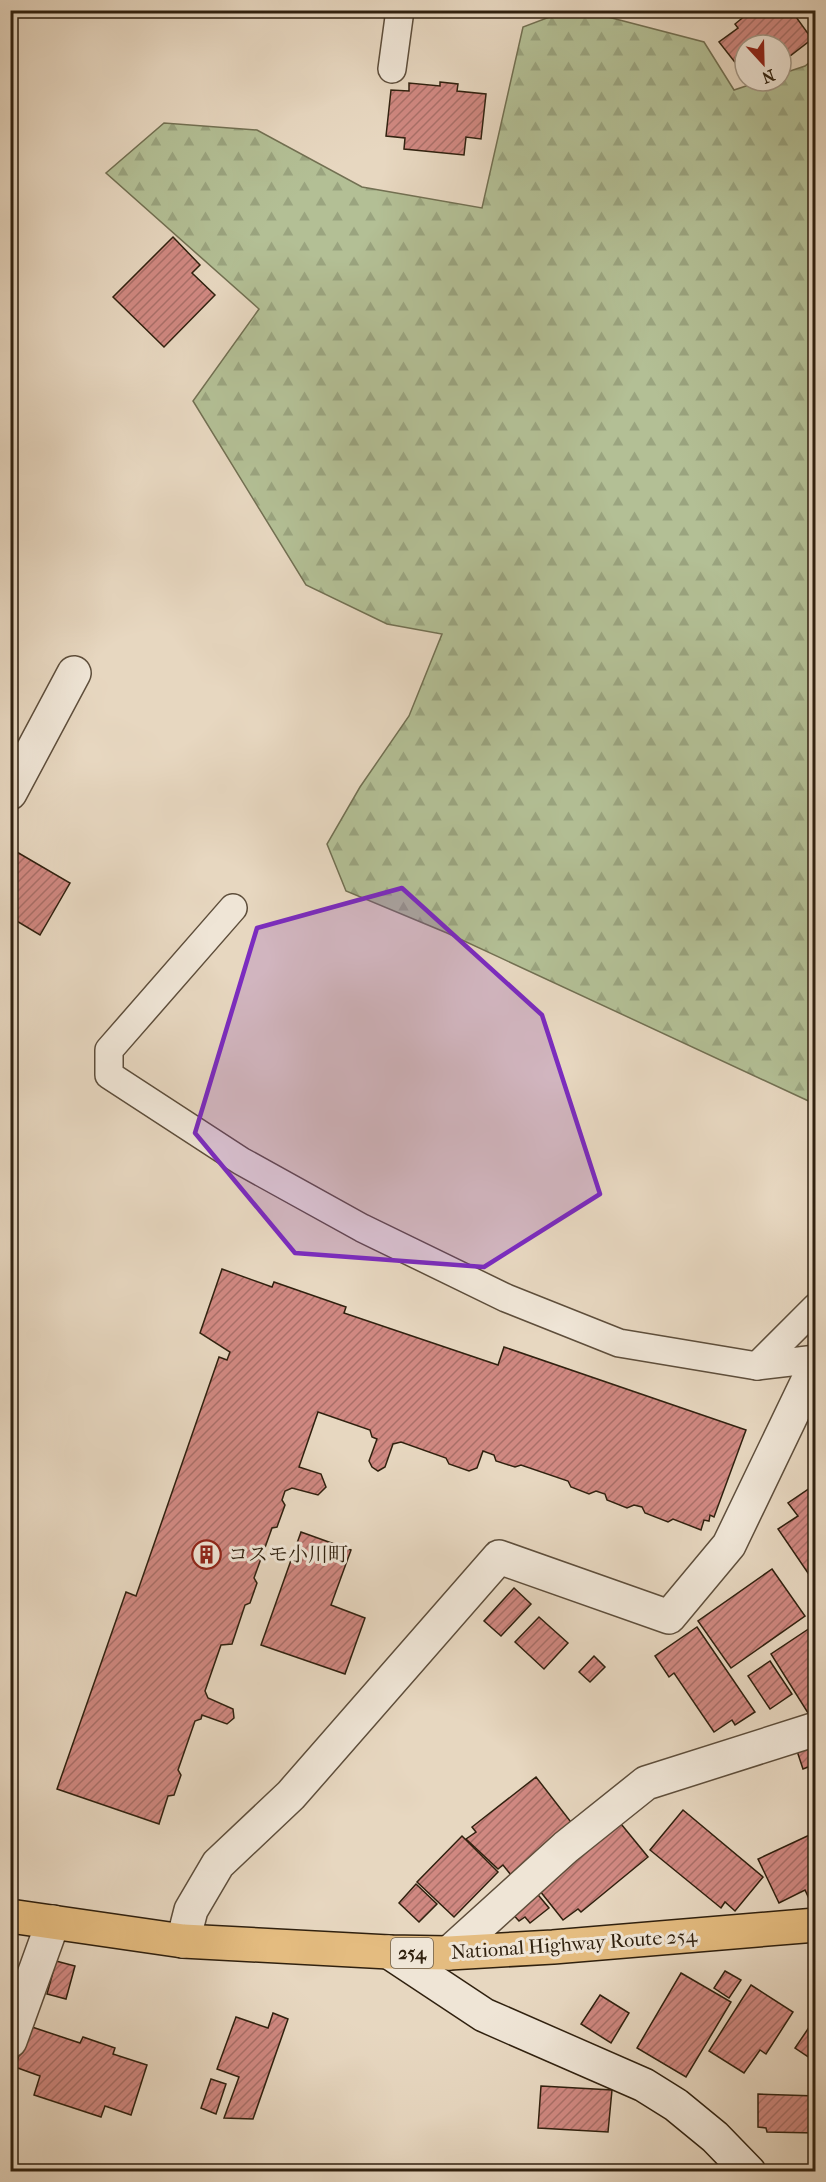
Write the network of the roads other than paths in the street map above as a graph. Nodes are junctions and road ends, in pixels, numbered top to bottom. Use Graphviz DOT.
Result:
graph roads {
  1 [pos="400,10"];
  2 [pos="392,69"];
  3 [pos="74,673"];
  4 [pos="10,793"];
  5 [pos="233,908"];
  6 [pos="816,1307"];
  7 [pos="816,1359"];
  8 [pos="816,1364"];
  9 [pos="757,1366"];
  10 [pos="816,1729"];
  11 [pos="10,1916"];
  12 [pos="53,1922"];
  13 [pos="816,1926"];
  14 [pos="183,1941"];
  15 [pos="389,1952"];
  16 [pos="449,1953"];
  17 [pos="10,2041"];
  18 [pos="749,2172"];
  1 -- 2 [label="lane"];
  3 -- 4 [label="street"];
  5 -- 9 [label="lane"];
  6 -- 9 [label="lane"];
  7 -- 9 [label="lane"];
  8 -- 14 [label="street"];
  10 -- 16 [label="street"];
  11 -- 12 [label="highway, National Highway Route 254 / 254"];
  12 -- 14 [label="highway, National Highway Route 254 / 254"];
  12 -- 17 [label="street"];
  13 -- 16 [label="highway, National Highway Route 254 / 254"];
  14 -- 15 [label="highway, National Highway Route 254 / 254"];
  15 -- 16 [label="highway, National Highway Route 254 / 254"];
  15 -- 18 [label="street"];
}
